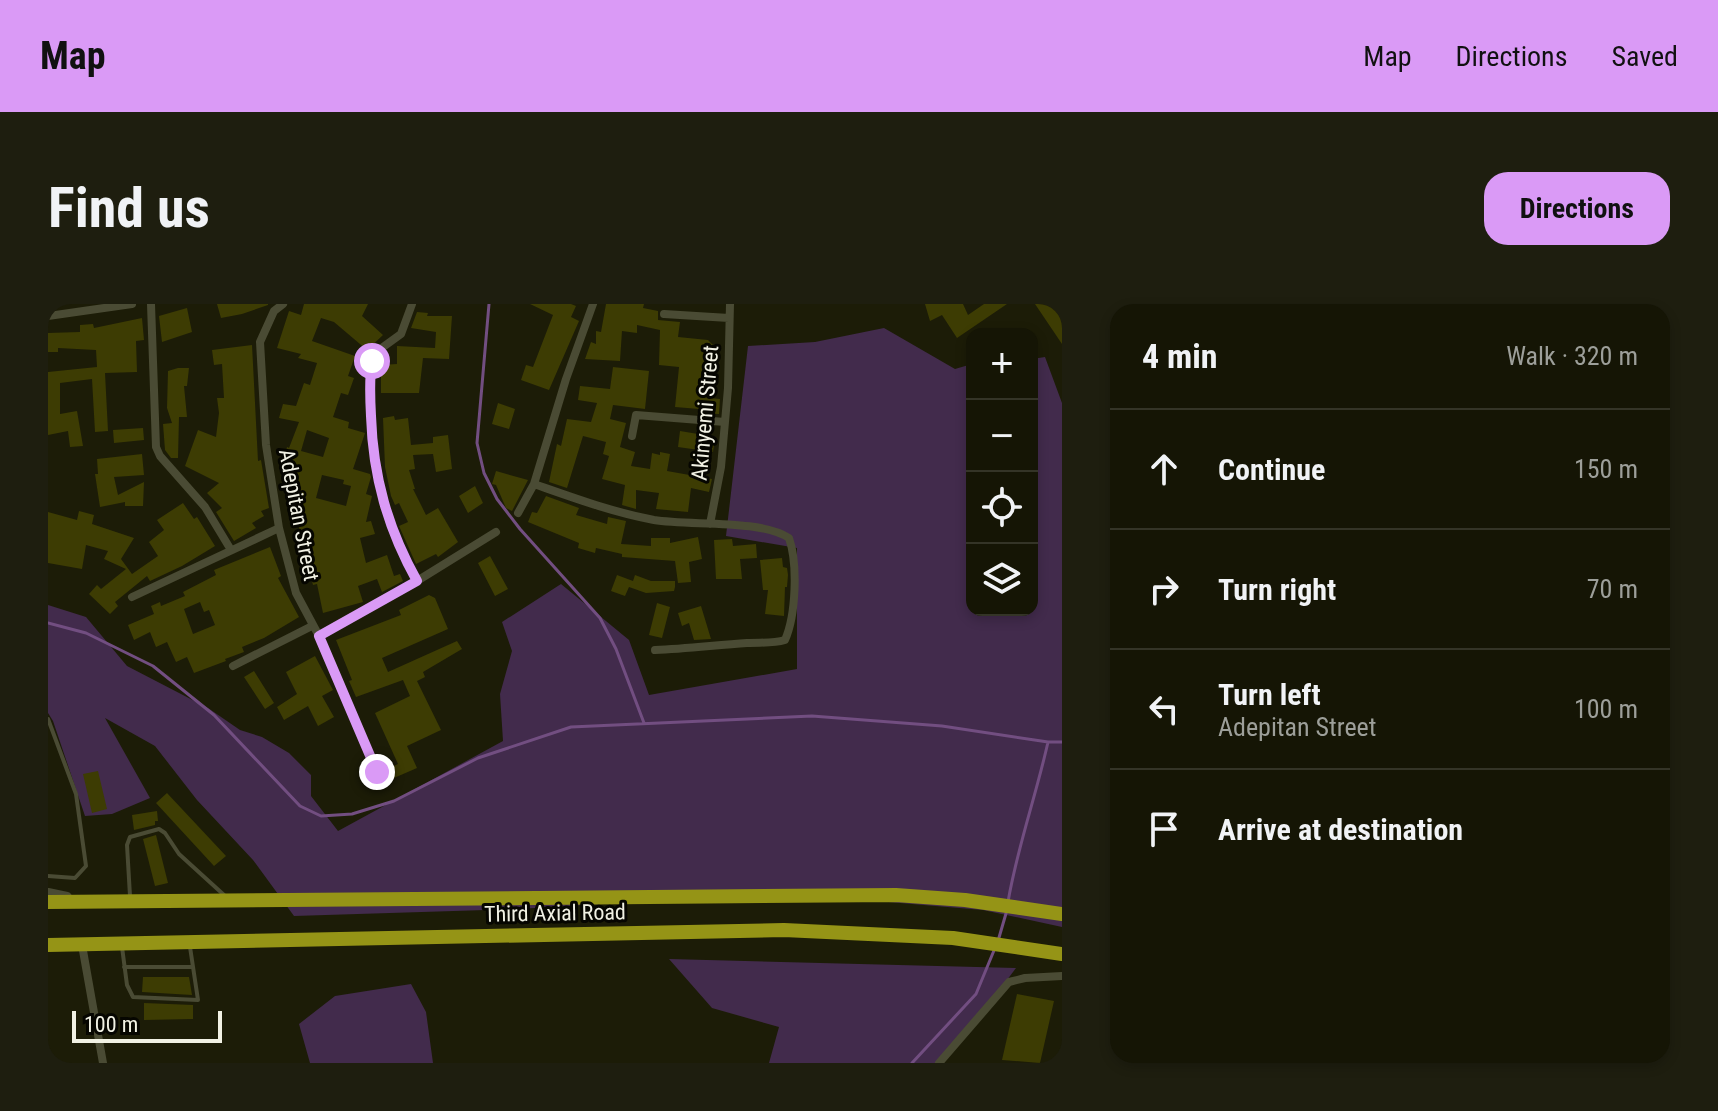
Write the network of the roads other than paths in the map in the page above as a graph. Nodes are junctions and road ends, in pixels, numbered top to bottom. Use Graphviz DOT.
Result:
graph roads {
  1 [pos="132,304"];
  2 [pos="151,304"];
  3 [pos="283,304"];
  4 [pos="412,304"];
  5 [pos="593,304"];
  6 [pos="730,304"];
  7 [pos="664,314"];
  8 [pos="48,316"];
  9 [pos="729,318"];
  10 [pos="725,422"];
  11 [pos="632,436"];
  12 [pos="534,484"];
  13 [pos="518,513"];
  14 [pos="710,524"];
  15 [pos="279,528"];
  16 [pos="496,532"];
  17 [pos="231,550"];
  18 [pos="417,581"];
  19 [pos="132,597"];
  20 [pos="312,626"];
  21 [pos="319,636"];
  22 [pos="655,650"];
  23 [pos="233,666"];
  24 [pos="48,719"];
  25 [pos="377,772"];
  26 [pos="48,876"];
  27 [pos="48,893"];
  28 [pos="131,900"];
  29 [pos="229,900"];
  30 [pos="88,901"];
  31 [pos="48,902"];
  32 [pos="1062,914"];
  33 [pos="190,942"];
  34 [pos="122,944"];
  35 [pos="48,945"];
  36 [pos="82,945"];
  37 [pos="1062,954"];
  38 [pos="124,967"];
  39 [pos="192,967"];
  40 [pos="1062,976"];
  41 [pos="103,1063"];
  42 [pos="939,1063"];
  1 -- 8 [label="street"];
  2 -- 17 [label="street"];
  3 -- 15 [label="street, Adepitan Street"];
  4 -- 18 [label="street"];
  5 -- 12 [label="street"];
  6 -- 9 [label="street, Akinyemi Street"];
  7 -- 9 [label="street"];
  9 -- 10 [label="street, Akinyemi Street"];
  10 -- 11 [label="street"];
  10 -- 14 [label="street, Akinyemi Street"];
  12 -- 13 [label="street"];
  12 -- 14 [label="street"];
  14 -- 22 [label="street"];
  15 -- 17 [label="street"];
  15 -- 20 [label="street, Adepitan Street"];
  16 -- 18 [label="street"];
  17 -- 19 [label="street"];
  18 -- 21 [label="street"];
  20 -- 21 [label="street, Adepitan Street"];
  20 -- 23 [label="street"];
  21 -- 25 [label="street, Adepitan Street"];
  24 -- 26 [label="lane"];
  27 -- 30 [label="street"];
  28 -- 29 [label="highway, Third Axial Road"];
  28 -- 29 [label="lane"];
  28 -- 30 [label="highway, Third Axial Road"];
  29 -- 32 [label="highway, Third Axial Road"];
  30 -- 31 [label="highway, Third Axial Road"];
  33 -- 34 [label="highway, Third Axial Road"];
  33 -- 37 [label="highway, Third Axial Road"];
  33 -- 39 [label="lane"];
  34 -- 36 [label="highway, Third Axial Road"];
  34 -- 38 [label="lane"];
  35 -- 36 [label="highway, Third Axial Road"];
  36 -- 41 [label="street"];
  38 -- 39 [label="lane"];
  38 -- 39 [label="lane"];
  40 -- 42 [label="street"];
}
